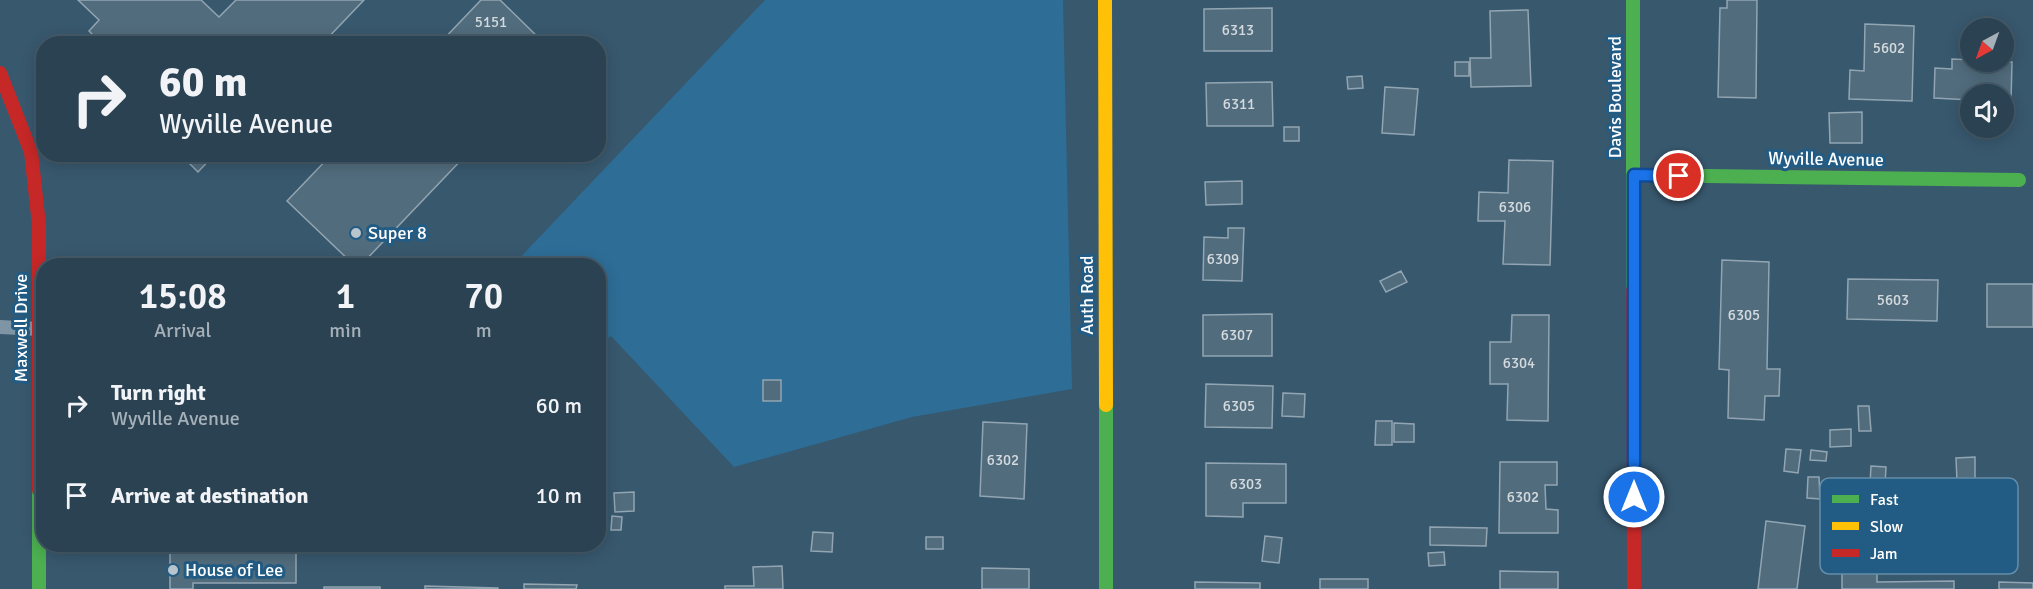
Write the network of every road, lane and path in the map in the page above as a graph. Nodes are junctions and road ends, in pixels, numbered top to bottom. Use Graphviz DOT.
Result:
graph roads {
  1 [pos="1105,0"];
  2 [pos="1633,0"];
  3 [pos="0,73"];
  4 [pos="6,102"];
  5 [pos="1634,175"];
  6 [pos="2019,180"];
  7 [pos="39,258"];
  8 [pos="0,327"];
  9 [pos="36,329"];
  10 [pos="39,552"];
  11 [pos="39,589"];
  12 [pos="1106,589"];
  13 [pos="1634,589"];
  1 -- 12 [label="street, Auth Road"];
  2 -- 5 [label="street, Davis Boulevard"];
  3 -- 4 [label="street, Maxwell Drive"];
  4 -- 7 [label="street, Maxwell Drive"];
  5 -- 6 [label="street, Wyville Avenue"];
  5 -- 13 [label="street, Davis Boulevard"];
  8 -- 9 [label="lane"];
  10 -- 11 [label="street, Maxwell Drive"];
}
